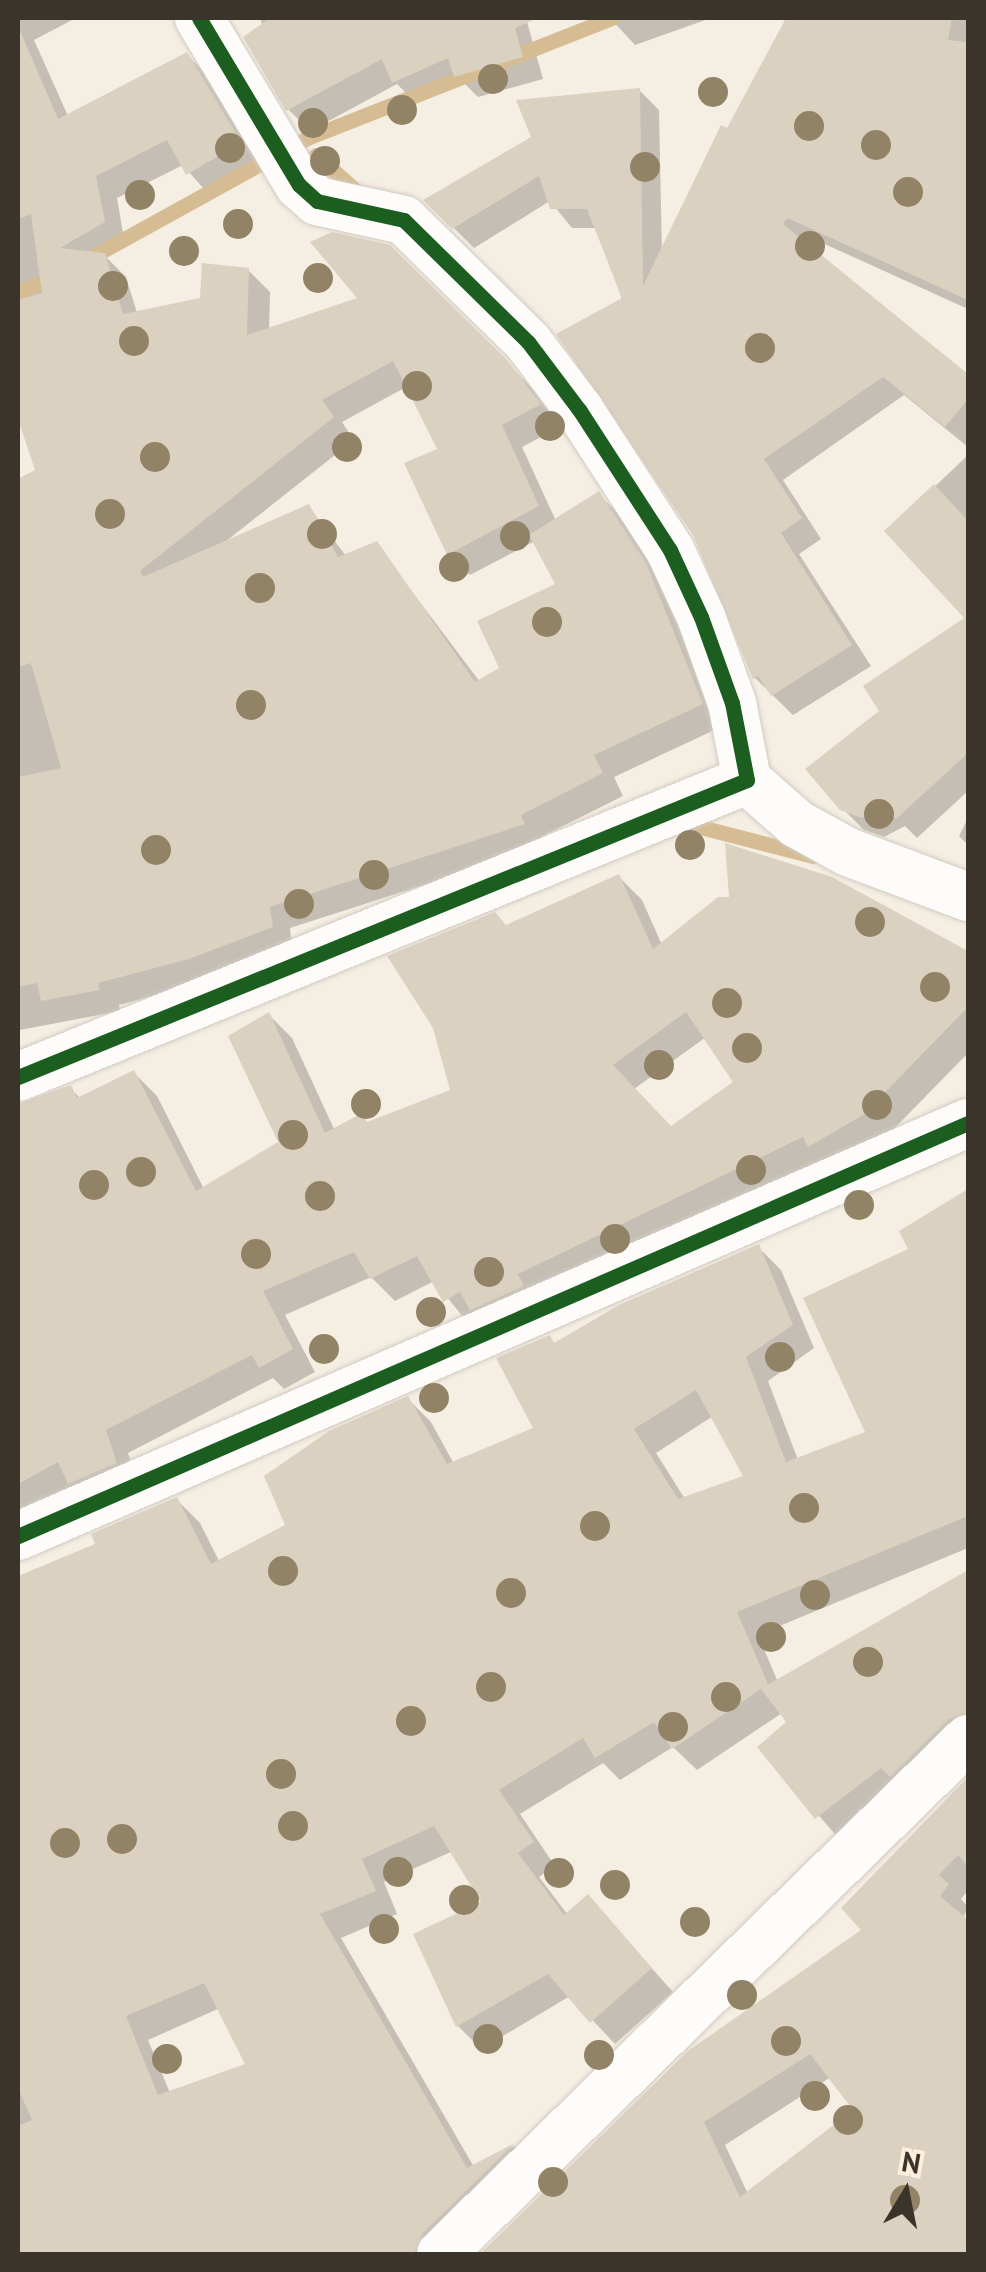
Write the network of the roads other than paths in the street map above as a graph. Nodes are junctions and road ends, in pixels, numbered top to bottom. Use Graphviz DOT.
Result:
graph roads {
  1 [pos="199,18"];
  2 [pos="747,780"];
  3 [pos="968,898"];
  4 [pos="18,1077"];
  5 [pos="968,1123"];
  6 [pos="18,1536"];
  7 [pos="968,1738"];
  8 [pos="442,2254"];
  1 -- 2 [label="street"];
  2 -- 3 [label="street"];
  2 -- 4 [label="street"];
  5 -- 6 [label="street"];
  7 -- 8 [label="street"];
}
